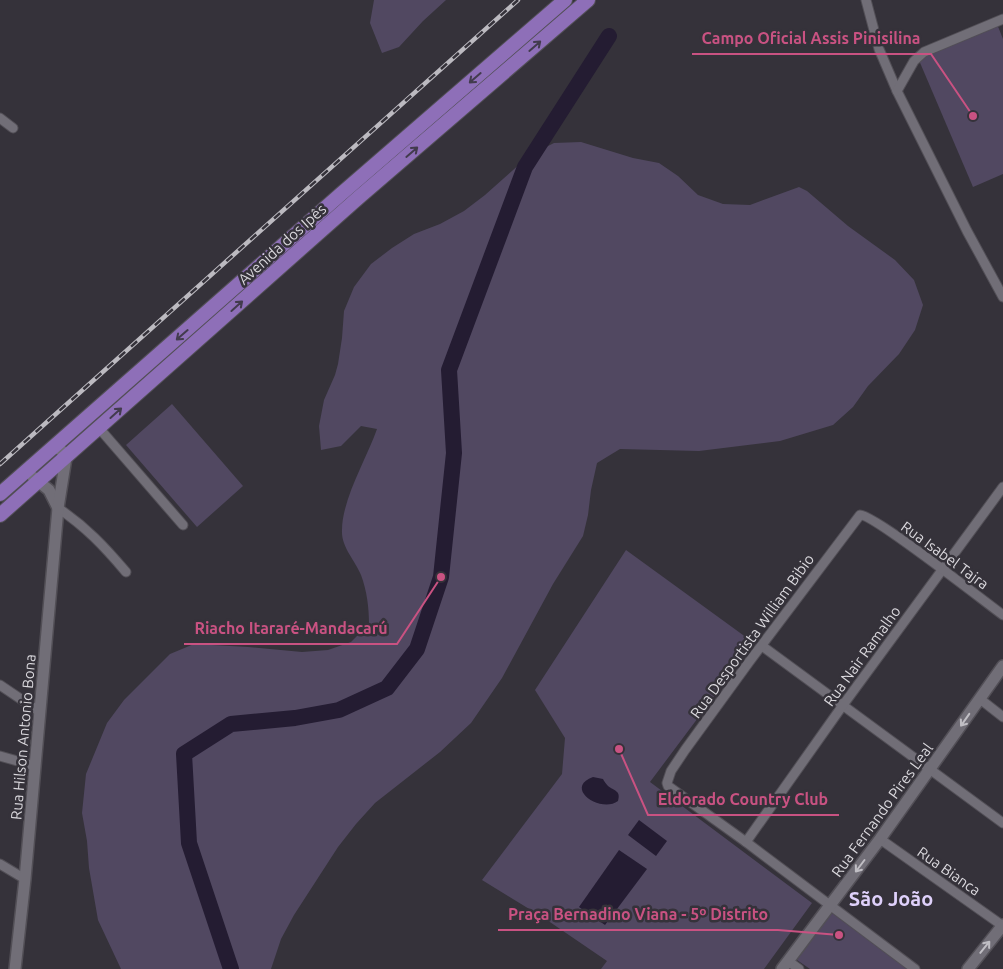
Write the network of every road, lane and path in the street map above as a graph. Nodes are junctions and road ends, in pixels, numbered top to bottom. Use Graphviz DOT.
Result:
graph roads {
  1 [pos="588,0"];
  2 [pos="866,0"];
  3 [pos="561,4"];
  4 [pos="565,19"];
  5 [pos="1003,20"];
  6 [pos="897,91"];
  7 [pos="0,118"];
  8 [pos="13,128"];
  9 [pos="377,162"];
  10 [pos="388,174"];
  11 [pos="351,185"];
  12 [pos="358,198"];
  13 [pos="1003,297"];
  14 [pos="99,428"];
  15 [pos="55,446"];
  16 [pos="66,458"];
  17 [pos="28,469"];
  18 [pos="38,481"];
  19 [pos="1003,487"];
  20 [pos="0,494"];
  21 [pos="58,508"];
  22 [pos="0,515"];
  23 [pos="870,518"];
  24 [pos="183,526"];
  25 [pos="942,570"];
  26 [pos="126,572"];
  27 [pos="1003,615"];
  28 [pos="762,646"];
  29 [pos="1003,666"];
  30 [pos="0,685"];
  31 [pos="980,699"];
  32 [pos="843,705"];
  33 [pos="40,712"];
  34 [pos="1003,717"];
  35 [pos="0,756"];
  36 [pos="35,766"];
  37 [pos="931,769"];
  38 [pos="1003,823"];
  39 [pos="880,838"];
  40 [pos="746,842"];
  41 [pos="0,864"];
  42 [pos="25,879"];
  43 [pos="829,906"];
  44 [pos="1003,926"];
  45 [pos="785,965"];
  46 [pos="973,967"];
  47 [pos="15,969"];
  48 [pos="800,969"];
  49 [pos="915,969"];
  1 -- 4 [label="main road, Avenida dos Ipês"];
  2 -- 6 [label="street"];
  3 -- 4 [label="main road"];
  3 -- 9 [label="main road, Avenida dos Ipês, one-way"];
  10 -- 4 [label="main road, Avenida dos Ipês, one-way"];
  5 -- 6 [label="street"];
  6 -- 13 [label="street"];
  7 -- 8 [label="street"];
  9 -- 10 [label="main road"];
  9 -- 11 [label="main road, Avenida dos Ipês"];
  10 -- 12 [label="main road, Avenida dos Ipês"];
  11 -- 12 [label="main road"];
  11 -- 15 [label="main road, Avenida dos Ipês, one-way"];
  14 -- 12 [label="main road, Avenida dos Ipês, one-way"];
  14 -- 16 [label="main road, Avenida dos Ipês"];
  14 -- 24 [label="street"];
  15 -- 16 [label="street"];
  15 -- 17 [label="main road, Avenida dos Ipês"];
  16 -- 18 [label="main road, Avenida dos Ipês"];
  16 -- 21 [label="street, Rua Hilson Antonio Bona"];
  17 -- 18 [label="street"];
  17 -- 20 [label="main road, Avenida dos Ipês"];
  18 -- 21 [label="street"];
  18 -- 22 [label="main road, Avenida dos Ipês"];
  19 -- 25 [label="street, Rua Nair Ramalho"];
  21 -- 26 [label="street"];
  21 -- 33 [label="street, Rua Hilson Antonio Bona"];
  23 -- 25 [label="street, Rua Isabel Tajra"];
  23 -- 28 [label="street, Rua Desportista William Bibio"];
  25 -- 27 [label="street, Rua Isabel Tajra"];
  25 -- 32 [label="street, Rua Nair Ramalho"];
  28 -- 32 [label="street"];
  28 -- 40 [label="street, Rua Desportista William Bibio"];
  29 -- 31 [label="street, Rua Fernando Pires Leal"];
  30 -- 33 [label="street"];
  31 -- 34 [label="street"];
  31 -- 37 [label="street, Rua Fernando Pires Leal, one-way"];
  32 -- 37 [label="street"];
  32 -- 40 [label="street, Rua Nair Ramalho"];
  33 -- 36 [label="street, Rua Hilson Antonio Bona"];
  35 -- 36 [label="street"];
  36 -- 42 [label="street, Rua Hilson Antonio Bona"];
  37 -- 38 [label="street"];
  37 -- 39 [label="street, Rua Fernando Pires Leal"];
  39 -- 43 [label="street, Rua Fernando Pires Leal, one-way"];
  39 -- 44 [label="street, Rua Bianca"];
  40 -- 43 [label="street"];
  41 -- 42 [label="street"];
  42 -- 47 [label="street, Rua Hilson Antonio Bona"];
  43 -- 45 [label="street, Rua Fernando Pires Leal"];
  43 -- 49 [label="street"];
  46 -- 44 [label="street, one-way"];
  45 -- 48 [label="street"];
}
